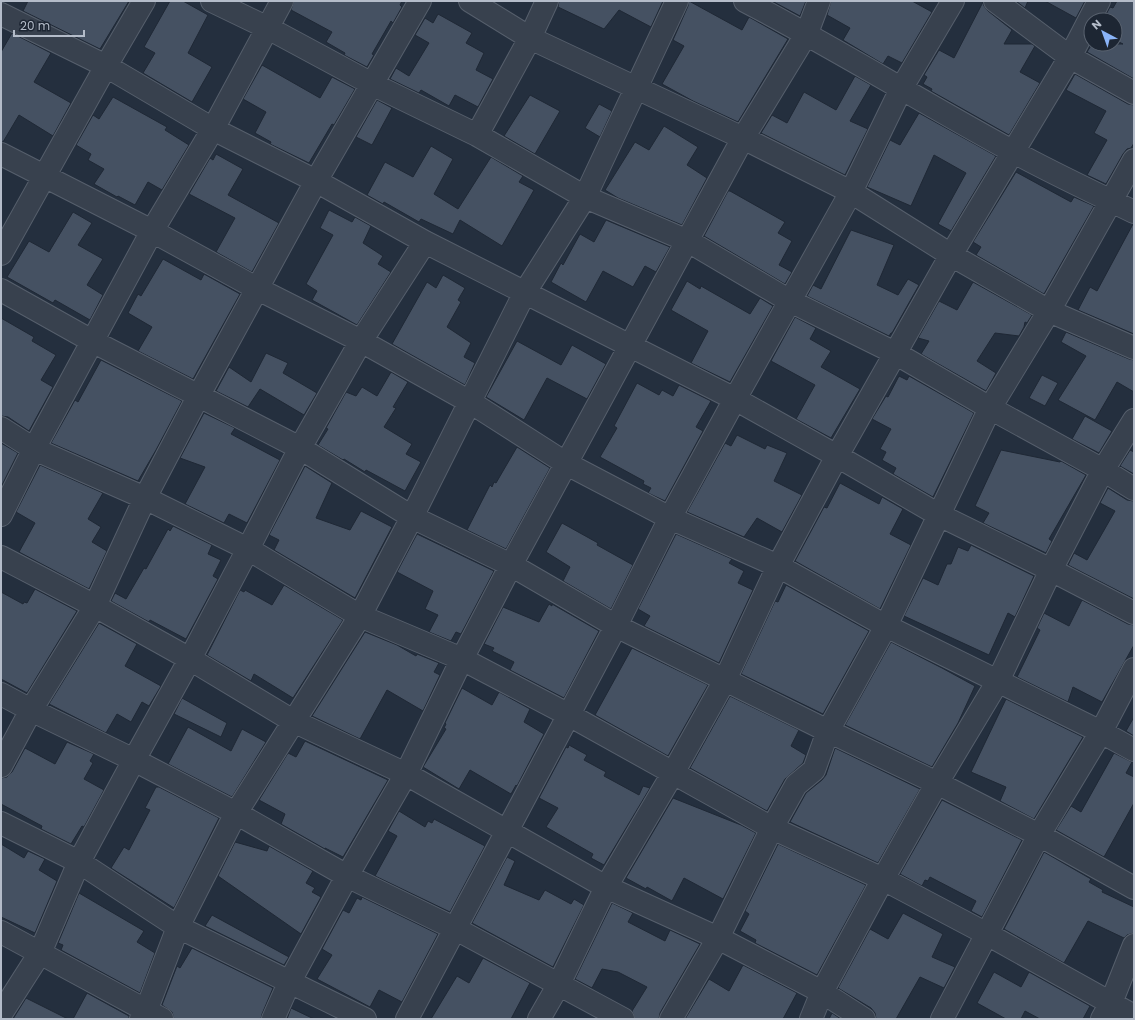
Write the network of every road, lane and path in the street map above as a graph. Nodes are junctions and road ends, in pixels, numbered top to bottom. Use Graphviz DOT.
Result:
graph roads {
  1 [pos="7,1"];
  2 [pos="144,1"];
  3 [pos="212,1"];
  4 [pos="282,1"];
  5 [pos="420,1"];
  6 [pos="470,1"];
  7 [pos="547,1"];
  8 [pos="677,1"];
  9 [pos="745,1"];
  10 [pos="820,1"];
  11 [pos="953,1"];
  12 [pos="995,1"];
  13 [pos="1099,1"];
  14 [pos="1,13"];
  15 [pos="268,28"];
  16 [pos="807,33"];
  17 [pos="530,38"];
  18 [pos="1070,57"];
  19 [pos="106,66"];
  20 [pos="372,84"];
  21 [pos="636,88"];
  22 [pos="901,89"];
  23 [pos="1134,93"];
  24 [pos="212,129"];
  25 [pos="477,135"];
  26 [pos="744,138"];
  27 [pos="1014,152"];
  28 [pos="1,154"];
  29 [pos="1134,160"];
  30 [pos="44,176"];
  31 [pos="316,181"];
  32 [pos="851,192"];
  33 [pos="585,197"];
  34 [pos="1112,201"];
  35 [pos="1134,212"];
  36 [pos="152,231"];
  37 [pos="688,240"];
  38 [pos="425,242"];
  39 [pos="1,254"];
  40 [pos="951,255"];
  41 [pos="258,288"];
  42 [pos="1,290"];
  43 [pos="525,292"];
  44 [pos="790,301"];
  45 [pos="1049,311"];
  46 [pos="92,341"];
  47 [pos="361,341"];
  48 [pos="631,346"];
  49 [pos="1134,348"];
  50 [pos="895,353"];
  51 [pos="199,395"];
  52 [pos="735,399"];
  53 [pos="470,402"];
  54 [pos="990,408"];
  55 [pos="1134,420"];
  56 [pos="1,428"];
  57 [pos="300,448"];
  58 [pos="34,449"];
  59 [pos="837,456"];
  60 [pos="567,464"];
  61 [pos="1103,470"];
  62 [pos="1134,489"];
  63 [pos="144,498"];
  64 [pos="1,515"];
  65 [pos="939,515"];
  66 [pos="412,517"];
  67 [pos="670,518"];
  68 [pos="248,549"];
  69 [pos="1,557"];
  70 [pos="510,565"];
  71 [pos="778,566"];
  72 [pos="1051,570"];
  73 [pos="95,606"];
  74 [pos="1134,613"];
  75 [pos="360,616"];
  76 [pos="616,626"];
  77 [pos="886,626"];
  78 [pos="190,659"];
  79 [pos="462,659"];
  80 [pos="1134,669"];
  81 [pos="725,680"];
  82 [pos="998,681"];
  83 [pos="1,694"];
  84 [pos="31,710"];
  85 [pos="569,715"];
  86 [pos="293,721"];
  87 [pos="828,731"];
  88 [pos="1101,732"];
  89 [pos="1134,750"];
  90 [pos="134,760"];
  91 [pos="1,766"];
  92 [pos="673,773"];
  93 [pos="406,774"];
  94 [pos="937,783"];
  95 [pos="236,813"];
  96 [pos="1,822"];
  97 [pos="772,828"];
  98 [pos="507,832"];
  99 [pos="1039,835"];
  100 [pos="79,862"];
  101 [pos="347,876"];
  102 [pos="884,879"];
  103 [pos="606,887"];
  104 [pos="1134,888"];
  105 [pos="178,927"];
  106 [pos="456,928"];
  107 [pos="1,932"];
  108 [pos="987,934"];
  109 [pos="718,938"];
  110 [pos="1134,945"];
  111 [pos="40,953"];
  112 [pos="289,983"];
  113 [pos="559,984"];
  114 [pos="822,992"];
  115 [pos="1106,1011"];
  116 [pos="1,1014"];
  117 [pos="150,1016"];
  118 [pos="1134,1016"];
  119 [pos="273,1019"];
  120 [pos="364,1019"];
  121 [pos="407,1019"];
  122 [pos="539,1019"];
  123 [pos="623,1019"];
  124 [pos="671,1019"];
  125 [pos="811,1019"];
  126 [pos="864,1019"];
  127 [pos="942,1019"];
  1 -- 14 [label="street"];
  2 -- 19 [label="street"];
  3 -- 15 [label="street"];
  4 -- 15 [label="street"];
  5 -- 20 [label="street"];
  6 -- 17 [label="street"];
  7 -- 17 [label="street"];
  8 -- 21 [label="street"];
  9 -- 16 [label="street"];
  10 -- 16 [label="street"];
  11 -- 22 [label="street"];
  12 -- 18 [label="street"];
  13 -- 18 [label="street"];
  14 -- 19 [label="street"];
  15 -- 20 [label="street"];
  15 -- 24 [label="street"];
  16 -- 22 [label="street"];
  16 -- 26 [label="street"];
  17 -- 21 [label="street"];
  17 -- 25 [label="street"];
  18 -- 23 [label="street"];
  18 -- 27 [label="street"];
  19 -- 24 [label="street"];
  19 -- 30 [label="street"];
  20 -- 25 [label="street"];
  20 -- 31 [label="street"];
  21 -- 26 [label="street"];
  21 -- 33 [label="street"];
  22 -- 27 [label="street"];
  22 -- 32 [label="street"];
  24 -- 31 [label="street"];
  24 -- 36 [label="street"];
  25 -- 33 [label="street"];
  26 -- 32 [label="street"];
  26 -- 37 [label="street"];
  27 -- 34 [label="street"];
  27 -- 40 [label="street"];
  28 -- 30 [label="street"];
  29 -- 34 [label="street"];
  30 -- 36 [label="street"];
  30 -- 39 [label="street"];
  31 -- 38 [label="street"];
  31 -- 41 [label="street"];
  32 -- 40 [label="street"];
  32 -- 44 [label="street"];
  33 -- 37 [label="street"];
  33 -- 43 [label="street"];
  34 -- 35 [label="street"];
  34 -- 45 [label="street"];
  36 -- 41 [label="street"];
  36 -- 46 [label="street"];
  37 -- 44 [label="street"];
  37 -- 48 [label="street"];
  38 -- 43 [label="street"];
  38 -- 47 [label="street"];
  40 -- 45 [label="street"];
  40 -- 50 [label="street"];
  41 -- 47 [label="street"];
  41 -- 51 [label="street"];
  42 -- 46 [label="street"];
  43 -- 48 [label="street"];
  43 -- 53 [label="street"];
  44 -- 50 [label="street"];
  44 -- 52 [label="street"];
  45 -- 49 [label="street"];
  45 -- 54 [label="street"];
  46 -- 51 [label="street"];
  46 -- 58 [label="street"];
  47 -- 53 [label="street"];
  47 -- 57 [label="street"];
  48 -- 52 [label="street"];
  48 -- 60 [label="street"];
  50 -- 54 [label="street"];
  50 -- 59 [label="street"];
  51 -- 57 [label="street"];
  51 -- 63 [label="street"];
  52 -- 59 [label="street"];
  52 -- 67 [label="street"];
  53 -- 60 [label="street"];
  53 -- 66 [label="street"];
  54 -- 61 [label="street"];
  54 -- 65 [label="street"];
  55 -- 61 [label="street"];
  56 -- 58 [label="street"];
  57 -- 66 [label="street"];
  57 -- 68 [label="street"];
  58 -- 63 [label="street"];
  58 -- 64 [label="street"];
  59 -- 65 [label="street"];
  59 -- 71 [label="street"];
  60 -- 67 [label="street"];
  60 -- 70 [label="street"];
  61 -- 62 [label="street"];
  61 -- 72 [label="street"];
  63 -- 68 [label="street"];
  63 -- 73 [label="street"];
  65 -- 72 [label="street"];
  65 -- 77 [label="street"];
  66 -- 70 [label="street"];
  66 -- 75 [label="street"];
  67 -- 71 [label="street"];
  67 -- 76 [label="street"];
  68 -- 75 [label="street"];
  68 -- 78 [label="street"];
  69 -- 73 [label="street"];
  70 -- 76 [label="street"];
  70 -- 79 [label="street"];
  71 -- 77 [label="street"];
  71 -- 81 [label="street"];
  72 -- 74 [label="street"];
  72 -- 82 [label="street"];
  73 -- 78 [label="street"];
  73 -- 84 [label="street"];
  75 -- 79 [label="street"];
  75 -- 86 [label="street"];
  76 -- 81 [label="street"];
  76 -- 85 [label="street"];
  77 -- 82 [label="street"];
  77 -- 87 [label="street"];
  78 -- 86 [label="street"];
  78 -- 90 [label="street"];
  79 -- 85 [label="street"];
  79 -- 93 [label="street"];
  80 -- 88 [label="street"];
  81 -- 87 [label="street"];
  81 -- 92 [label="street"];
  82 -- 88 [label="street"];
  82 -- 94 [label="street"];
  83 -- 84 [label="street"];
  84 -- 90 [label="street"];
  84 -- 91 [label="street"];
  85 -- 92 [label="street"];
  85 -- 98 [label="street"];
  86 -- 93 [label="street"];
  86 -- 95 [label="street"];
  87 -- 94 [label="street"];
  87 -- 97 [label="street"];
  88 -- 89 [label="street"];
  88 -- 99 [label="street"];
  90 -- 95 [label="street"];
  90 -- 100 [label="street"];
  92 -- 97 [label="street"];
  92 -- 103 [label="street"];
  93 -- 98 [label="street"];
  93 -- 101 [label="street"];
  94 -- 99 [label="street"];
  94 -- 102 [label="street"];
  95 -- 101 [label="street"];
  95 -- 105 [label="street"];
  96 -- 100 [label="street"];
  97 -- 102 [label="street"];
  97 -- 109 [label="street"];
  98 -- 103 [label="street"];
  98 -- 106 [label="street"];
  99 -- 104 [label="street"];
  99 -- 108 [label="street"];
  100 -- 105 [label="street"];
  100 -- 111 [label="street"];
  101 -- 106 [label="street"];
  101 -- 112 [label="street"];
  102 -- 108 [label="street"];
  102 -- 114 [label="street"];
  103 -- 109 [label="street"];
  103 -- 113 [label="street"];
  105 -- 112 [label="street"];
  105 -- 117 [label="street"];
  106 -- 113 [label="street"];
  106 -- 121 [label="street"];
  107 -- 111 [label="street"];
  108 -- 115 [label="street"];
  108 -- 127 [label="street"];
  109 -- 114 [label="street"];
  109 -- 124 [label="street"];
  110 -- 115 [label="street"];
  111 -- 116 [label="street"];
  111 -- 117 [label="street"];
  112 -- 119 [label="street"];
  112 -- 120 [label="street"];
  113 -- 122 [label="street"];
  113 -- 123 [label="street"];
  114 -- 125 [label="street"];
  114 -- 126 [label="street"];
  115 -- 118 [label="street"];
}
